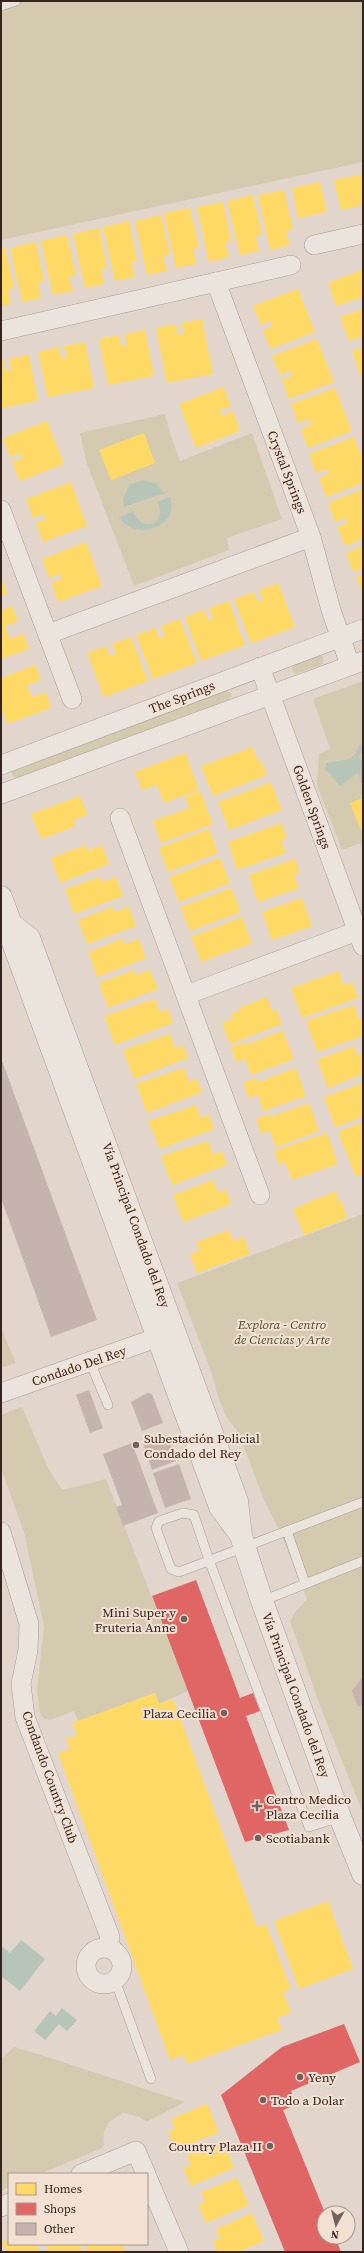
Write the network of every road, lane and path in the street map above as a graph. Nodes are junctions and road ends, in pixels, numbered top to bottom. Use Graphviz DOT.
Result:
graph roads {
  1 [pos="16,1"];
  2 [pos="1,6"];
  3 [pos="363,234"];
  4 [pos="314,245"];
  5 [pos="291,265"];
  6 [pos="216,282"];
  7 [pos="1,331"];
  8 [pos="1,510"];
  9 [pos="311,537"];
  10 [pos="363,629"];
  11 [pos="48,634"];
  12 [pos="341,637"];
  13 [pos="357,663"];
  14 [pos="260,668"];
  15 [pos="270,694"];
  16 [pos="72,699"];
  17 [pos="1,765"];
  18 [pos="1,794"];
  19 [pos="120,818"];
  20 [pos="1,897"];
  21 [pos="11,924"];
  22 [pos="361,936"];
  23 [pos="186,995"];
  24 [pos="260,1195"];
  25 [pos="170,1317"];
  26 [pos="156,1338"];
  27 [pos="181,1349"];
  28 [pos="90,1362"];
  29 [pos="1,1393"];
  30 [pos="108,1405"];
  31 [pos="363,1502"];
  32 [pos="287,1531"];
  33 [pos="1,1532"];
  34 [pos="243,1542"];
  35 [pos="209,1560"];
  36 [pos="363,1561"];
  37 [pos="7,1570"];
  38 [pos="305,1583"];
  39 [pos="262,1600"];
  40 [pos="340,1817"];
  41 [pos="363,1874"];
  42 [pos="108,1948"];
  43 [pos="115,1980"];
  44 [pos="152,2079"];
  45 [pos="83,2173"];
  46 [pos="145,2173"];
  47 [pos="148,2180"];
  48 [pos="179,2252"];
  1 -- 2 [label="lane"];
  3 -- 4 [label="street"];
  5 -- 6 [label="street"];
  6 -- 7 [label="street"];
  6 -- 9 [label="street, Crystal Springs"];
  8 -- 11 [label="street"];
  9 -- 11 [label="street"];
  9 -- 12 [label="street, Crystal Springs"];
  10 -- 12 [label="street, The Springs"];
  11 -- 16 [label="street"];
  12 -- 13 [label="street, Crystal Springs"];
  12 -- 14 [label="street, The Springs"];
  13 -- 15 [label="street"];
  14 -- 15 [label="street, Golden Springs"];
  14 -- 17 [label="street, The Springs"];
  15 -- 18 [label="street"];
  15 -- 22 [label="street, Golden Springs"];
  19 -- 23 [label="street"];
  20 -- 21 [label="street, Vía Principal Condado del Rey"];
  21 -- 25 [label="street, Vía Principal Condado del Rey"];
  21 -- 26 [label="street, Vía Principal Condado del Rey"];
  22 -- 23 [label="street"];
  23 -- 24 [label="street"];
  25 -- 26 [label="street"];
  25 -- 27 [label="street, Vía Principal Condado del Rey"];
  26 -- 27 [label="street"];
  26 -- 28 [label="street, Condado Del Rey"];
  26 -- 34 [label="street, Vía Principal Condado del Rey"];
  27 -- 34 [label="street, Vía Principal Condado del Rey"];
  28 -- 29 [label="street, Condado Del Rey"];
  28 -- 30 [label="lane"];
  31 -- 32 [label="lane"];
  32 -- 34 [label="lane"];
  32 -- 38 [label="lane"];
  33 -- 37 [label="street, Condando Country Club"];
  34 -- 35 [label="lane"];
  34 -- 39 [label="street, Vía Principal Condado del Rey"];
  35 -- 35 [label="lane"];
  35 -- 40 [label="lane"];
  36 -- 38 [label="lane"];
  37 -- 42 [label="street, Condando Country Club"];
  38 -- 39 [label="lane"];
  39 -- 40 [label="street, Vía Principal Condado del Rey"];
  40 -- 41 [label="street, Vía Principal Condado del Rey"];
  42 -- 43 [label="street"];
  42 -- 43 [label="street"];
  43 -- 44 [label="lane"];
  45 -- 46 [label="street"];
  47 -- 48 [label="street"];
}
